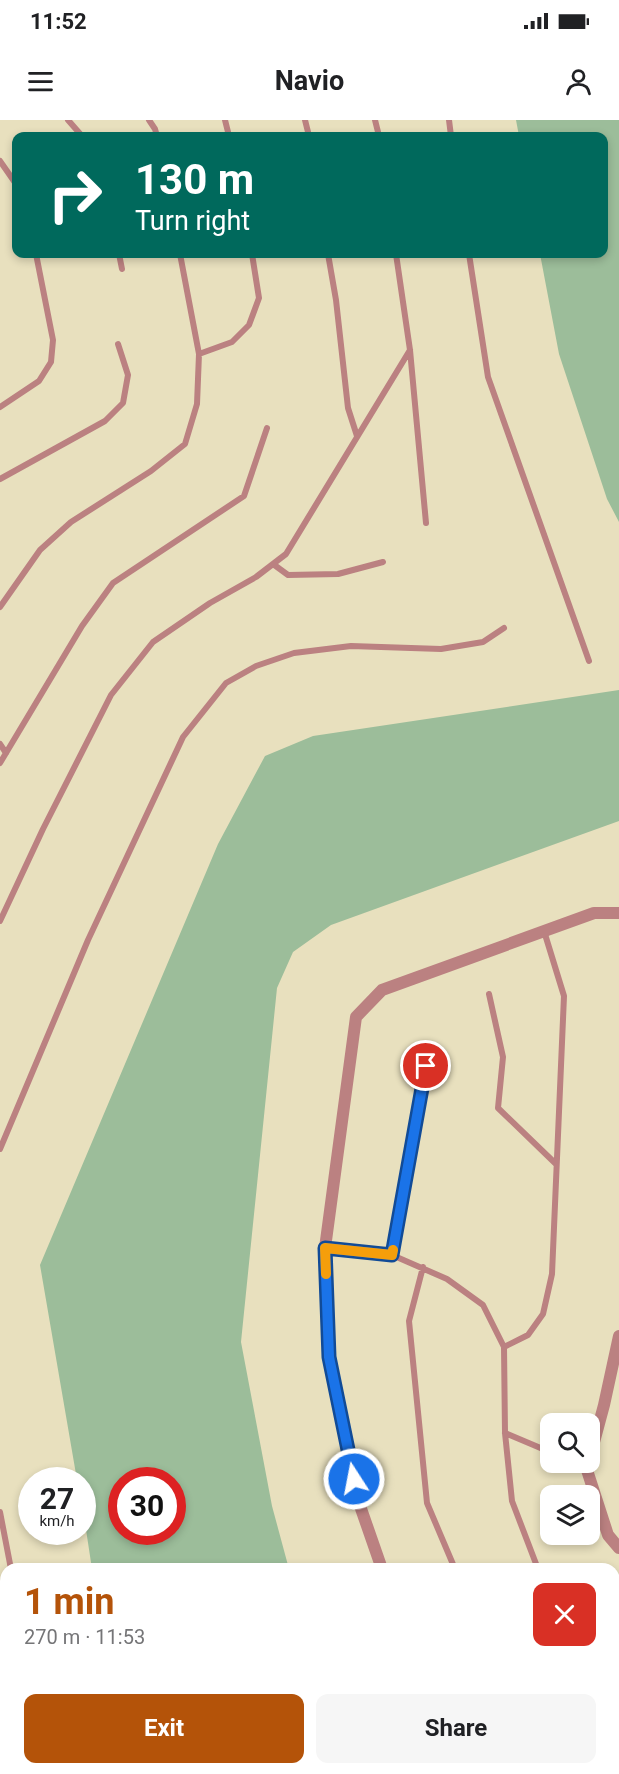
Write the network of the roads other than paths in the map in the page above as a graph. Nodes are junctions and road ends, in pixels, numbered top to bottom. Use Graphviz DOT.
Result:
graph roads {
  1 [pos="68,120"];
  2 [pos="78,132"];
  3 [pos="0,161"];
  4 [pos="12,178"];
  5 [pos="37,258"];
  6 [pos="120,258"];
  7 [pos="181,258"];
  8 [pos="253,258"];
  9 [pos="329,258"];
  10 [pos="397,258"];
  11 [pos="470,258"];
  12 [pos="122,269"];
  13 [pos="118,345"];
  14 [pos="410,350"];
  15 [pos="199,354"];
  16 [pos="0,406"];
  17 [pos="267,428"];
  18 [pos="357,436"];
  19 [pos="0,479"];
  20 [pos="426,523"];
  21 [pos="383,562"];
  22 [pos="273,564"];
  23 [pos="1,603"];
  24 [pos="504,628"];
  25 [pos="589,661"];
  26 [pos="0,744"];
  27 [pos="6,753"];
  28 [pos="0,763"];
  29 [pos="619,913"];
  30 [pos="0,921"];
  31 [pos="544,931"];
  32 [pos="489,994"];
  33 [pos="426,1066"];
  34 [pos="0,1149"];
  35 [pos="556,1164"];
  36 [pos="325,1248"];
  37 [pos="392,1255"];
  38 [pos="423,1267"];
  39 [pos="619,1336"];
  40 [pos="504,1347"];
  41 [pos="600,1417"];
  42 [pos="504,1433"];
  43 [pos="540,1448"];
  44 [pos="588,1473"];
  45 [pos="0,1512"];
  46 [pos="619,1548"];
  47 [pos="10,1563"];
  48 [pos="380,1563"];
  49 [pos="453,1563"];
  50 [pos="536,1563"];
  1 -- 2 [label="lane"];
  3 -- 4 [label="lane"];
  5 -- 16 [label="lane"];
  6 -- 12 [label="lane"];
  7 -- 15 [label="lane"];
  8 -- 15 [label="lane"];
  9 -- 18 [label="lane"];
  10 -- 14 [label="lane"];
  11 -- 25 [label="lane"];
  13 -- 19 [label="lane"];
  14 -- 18 [label="lane"];
  14 -- 20 [label="lane"];
  15 -- 23 [label="lane"];
  17 -- 27 [label="lane"];
  18 -- 22 [label="lane"];
  21 -- 22 [label="lane"];
  22 -- 30 [label="lane"];
  24 -- 34 [label="lane"];
  26 -- 27 [label="lane"];
  27 -- 28 [label="lane"];
  29 -- 31 [label="street"];
  31 -- 35 [label="lane"];
  31 -- 36 [label="street"];
  32 -- 35 [label="lane"];
  33 -- 37 [label="lane"];
  35 -- 40 [label="lane"];
  36 -- 37 [label="lane"];
  36 -- 48 [label="street"];
  37 -- 38 [label="lane"];
  38 -- 40 [label="lane"];
  38 -- 49 [label="lane"];
  39 -- 41 [label="street"];
  40 -- 42 [label="lane"];
  42 -- 43 [label="lane"];
  42 -- 50 [label="lane"];
  44 -- 46 [label="street"];
  45 -- 47 [label="lane"];
}
